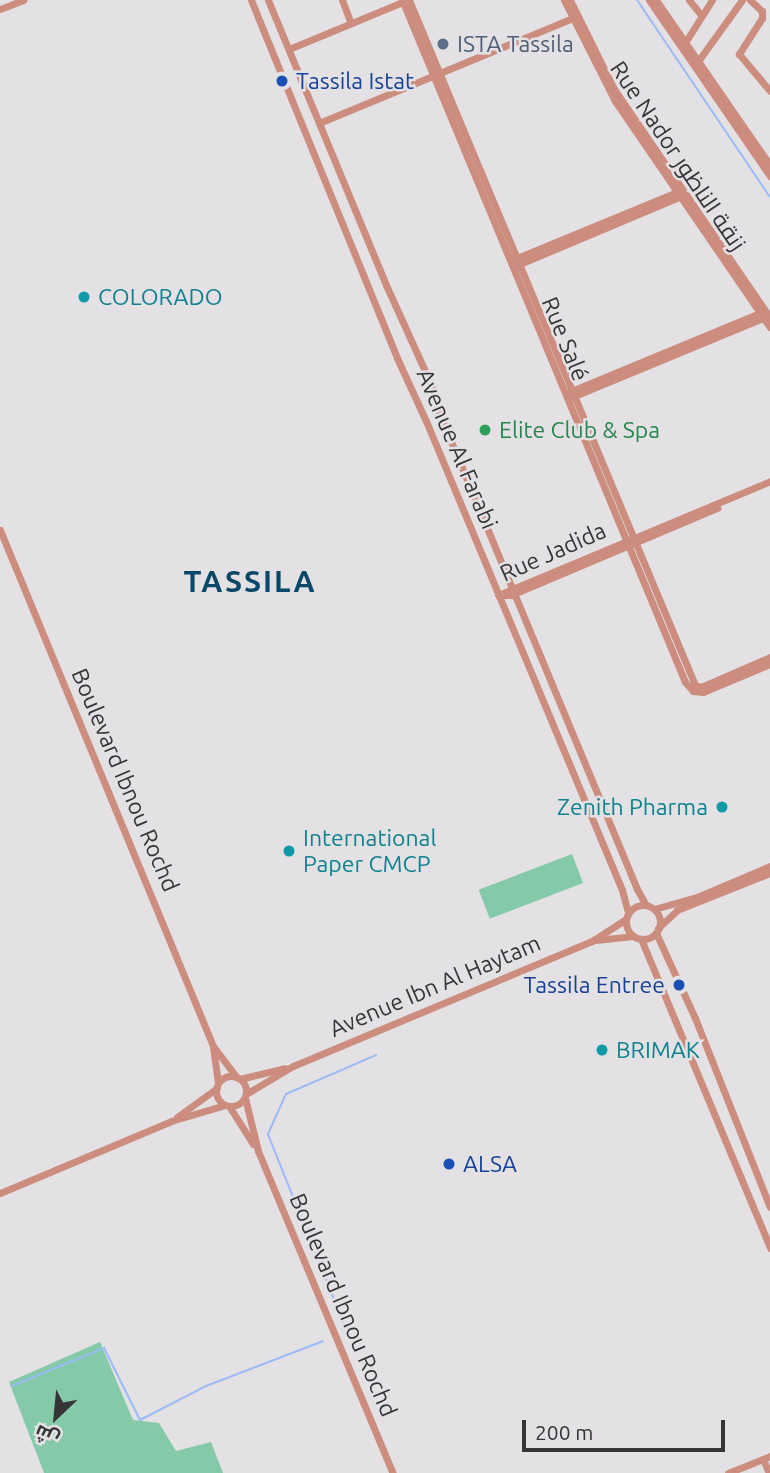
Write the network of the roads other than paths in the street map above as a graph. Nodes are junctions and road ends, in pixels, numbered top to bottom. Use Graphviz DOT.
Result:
graph roads {
  1 [pos="23,0"];
  2 [pos="251,0"];
  3 [pos="268,0"];
  4 [pos="342,0"];
  5 [pos="405,0"];
  6 [pos="565,0"];
  7 [pos="570,0"];
  8 [pos="649,0"];
  9 [pos="656,0"];
  10 [pos="689,0"];
  11 [pos="712,0"];
  12 [pos="742,0"];
  13 [pos="750,0"];
  14 [pos="0,9"];
  15 [pos="702,15"];
  16 [pos="576,17"];
  17 [pos="351,23"];
  18 [pos="683,39"];
  19 [pos="289,49"];
  20 [pos="697,63"];
  21 [pos="436,75"];
  22 [pos="770,91"];
  23 [pos="319,123"];
  24 [pos="770,146"];
  25 [pos="758,152"];
  26 [pos="770,165"];
  27 [pos="770,176"];
  28 [pos="682,193"];
  29 [pos="515,263"];
  30 [pos="766,315"];
  31 [pos="770,327"];
  32 [pos="570,395"];
  33 [pos="770,484"];
  34 [pos="0,530"];
  35 [pos="630,541"];
  36 [pos="514,590"];
  37 [pos="498,595"];
  38 [pos="770,657"];
  39 [pos="770,664"];
  40 [pos="694,688"];
  41 [pos="770,866"];
  42 [pos="770,873"];
  43 [pos="650,907"];
  44 [pos="627,916"];
  45 [pos="657,930"];
  46 [pos="633,936"];
  47 [pos="642,939"];
  48 [pos="592,941"];
  49 [pos="213,1046"];
  50 [pos="293,1066"];
  51 [pos="238,1078"];
  52 [pos="218,1086"];
  53 [pos="245,1096"];
  54 [pos="227,1105"];
  55 [pos="171,1121"];
  56 [pos="258,1151"];
  57 [pos="0,1193"];
  58 [pos="770,1207"];
  59 [pos="770,1248"];
  60 [pos="767,1457"];
  61 [pos="393,1473"];
  62 [pos="728,1473"];
  63 [pos="769,1473"];
  1 -- 14 [label="street"];
  2 -- 37 [label="street, Avenue Al Farabi"];
  3 -- 19 [label="street, Avenue Al Farabi"];
  4 -- 17 [label="street"];
  5 -- 17 [label="street"];
  5 -- 21 [label="street, Rue Salé"];
  6 -- 16 [label="street, Rue Nador زنقة الناظور"];
  7 -- 16 [label="street, Rue Nador زنقة الناظور"];
  8 -- 18 [label="street"];
  9 -- 18 [label="street"];
  10 -- 15 [label="street"];
  11 -- 15 [label="street"];
  12 -- 20 [label="street"];
  13 -- 22 [label="street"];
  15 -- 18 [label="street"];
  16 -- 21 [label="street"];
  16 -- 28 [label="street, Rue Nador زنقة الناظور"];
  17 -- 19 [label="street"];
  18 -- 20 [label="street"];
  19 -- 23 [label="street, Avenue Al Farabi"];
  20 -- 25 [label="street"];
  21 -- 23 [label="street"];
  21 -- 29 [label="street, Rue Salé"];
  23 -- 36 [label="street, Avenue Al Farabi"];
  24 -- 25 [label="street"];
  25 -- 26 [label="street"];
  25 -- 27 [label="street"];
  28 -- 29 [label="street"];
  28 -- 30 [label="street, Rue Nador زنقة الناظور"];
  29 -- 32 [label="street, Rue Salé"];
  30 -- 31 [label="street, Rue Nador زنقة الناظور"];
  30 -- 32 [label="street"];
  32 -- 35 [label="street, Rue Salé"];
  33 -- 35 [label="street, Rue Jadida"];
  34 -- 49 [label="street, Boulevard Ibnou Rochd"];
  35 -- 36 [label="street, Rue Jadida"];
  35 -- 40 [label="street, Rue Salé"];
  36 -- 37 [label="street, Rue Jadida"];
  36 -- 43 [label="street, Avenue Al Farabi"];
  37 -- 44 [label="street, Avenue Al Farabi"];
  38 -- 40 [label="street"];
  39 -- 40 [label="street"];
  41 -- 43 [label="street"];
  42 -- 45 [label="street"];
  43 -- 44 [label="street"];
  43 -- 45 [label="street"];
  44 -- 46 [label="street"];
  44 -- 48 [label="street, Avenue Ibn Al Haytam"];
  45 -- 47 [label="street"];
  45 -- 58 [label="street"];
  46 -- 47 [label="street"];
  46 -- 48 [label="street, Avenue Ibn Al Haytam"];
  47 -- 59 [label="street"];
  48 -- 50 [label="street, Avenue Ibn Al Haytam"];
  49 -- 51 [label="street, Boulevard Ibnou Rochd"];
  49 -- 52 [label="street, Boulevard Ibnou Rochd"];
  50 -- 51 [label="street, Avenue Ibn Al Haytam"];
  50 -- 53 [label="street, Avenue Ibn Al Haytam"];
  51 -- 52 [label="street"];
  51 -- 53 [label="street"];
  52 -- 54 [label="street"];
  52 -- 55 [label="street"];
  53 -- 54 [label="street"];
  53 -- 56 [label="street, Boulevard Ibnou Rochd"];
  54 -- 55 [label="street"];
  54 -- 56 [label="street, Boulevard Ibnou Rochd"];
  55 -- 57 [label="street"];
  56 -- 61 [label="street, Boulevard Ibnou Rochd"];
  60 -- 62 [label="street"];
  60 -- 63 [label="street"];
}
